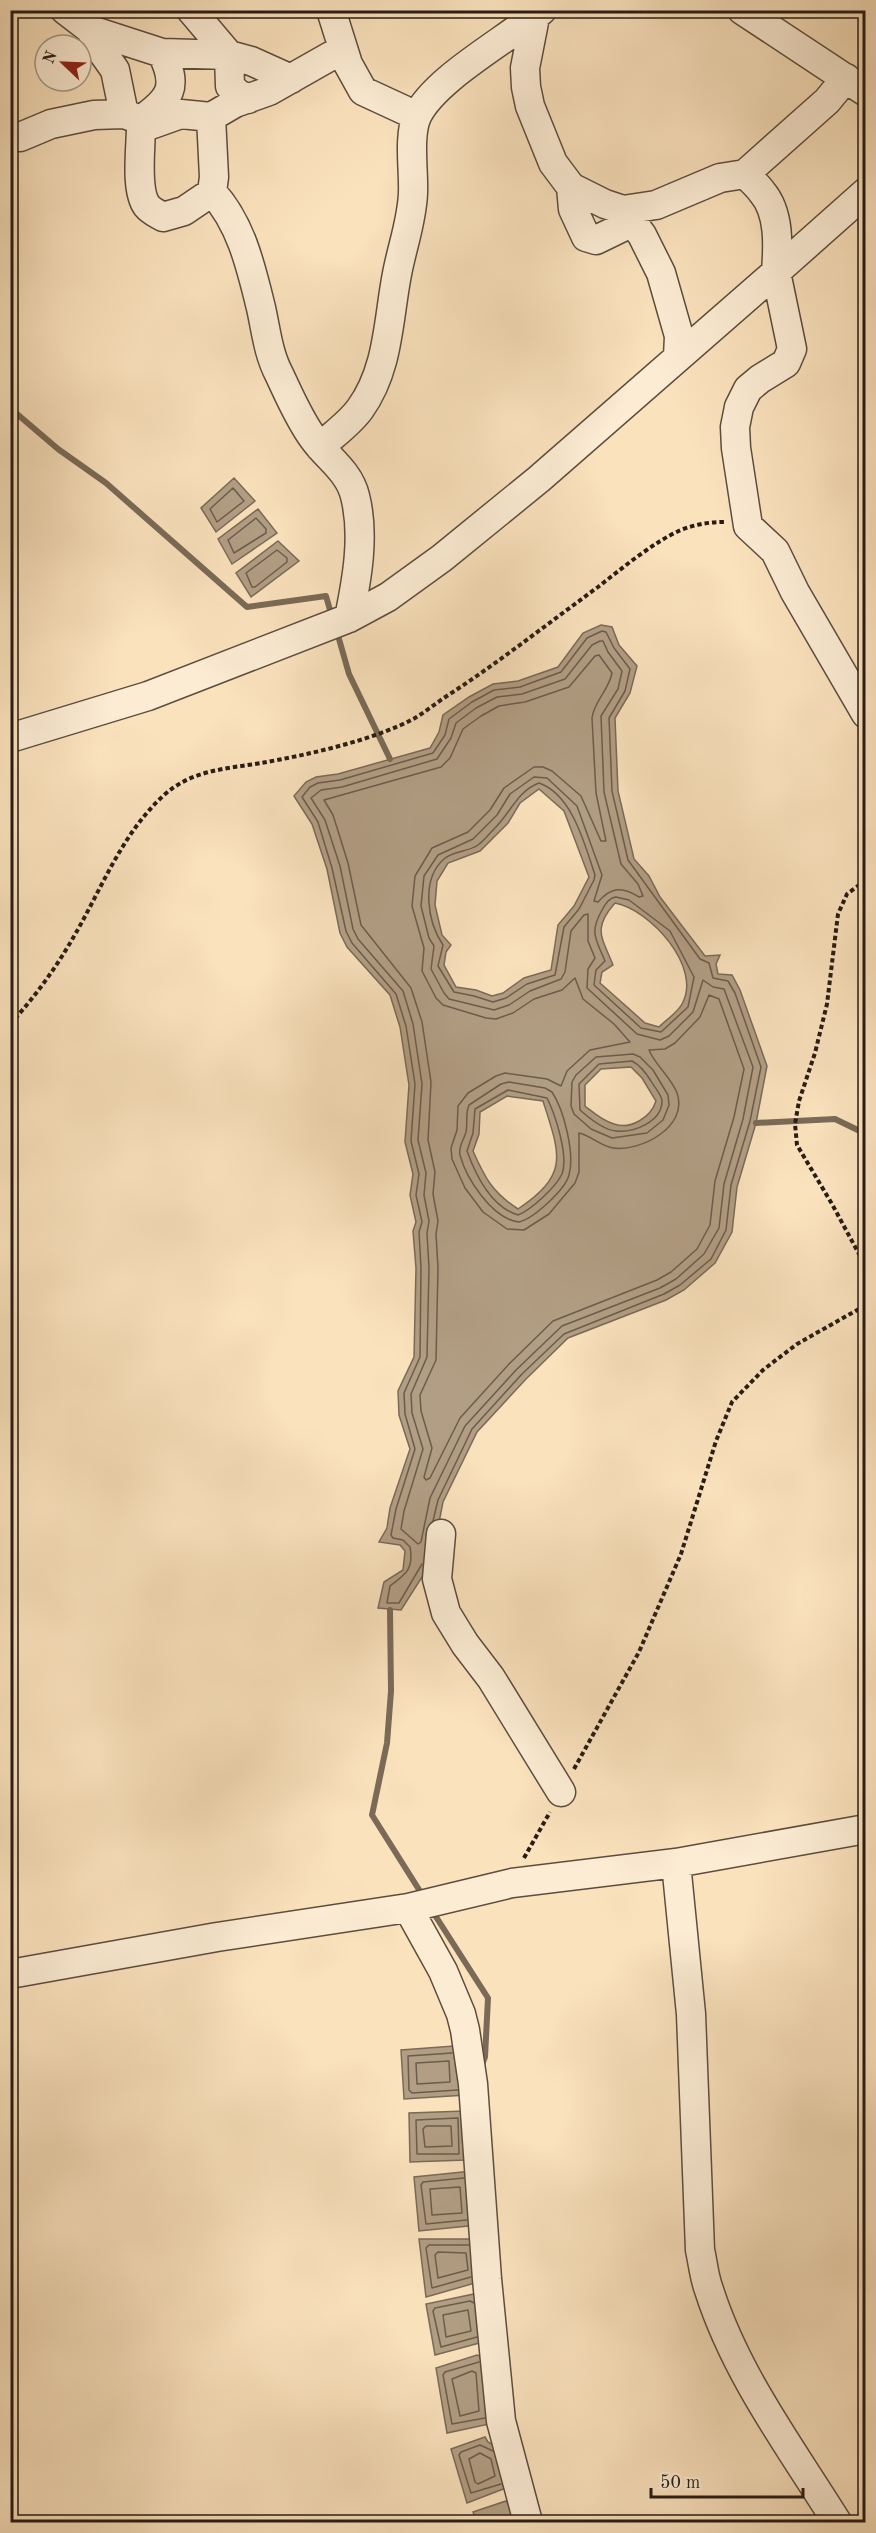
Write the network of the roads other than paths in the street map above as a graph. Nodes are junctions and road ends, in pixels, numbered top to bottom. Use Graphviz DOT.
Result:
graph roads {
  1 [pos="191,10"];
  2 [pos="331,10"];
  3 [pos="742,10"];
  4 [pos="539,14"];
  5 [pos="79,17"];
  6 [pos="343,49"];
  7 [pos="162,53"];
  8 [pos="229,55"];
  9 [pos="291,79"];
  10 [pos="856,85"];
  11 [pos="248,99"];
  12 [pos="417,116"];
  13 [pos="133,117"];
  14 [pos="211,117"];
  15 [pos="20,137"];
  16 [pos="745,174"];
  17 [pos="571,187"];
  18 [pos="212,192"];
  19 [pos="866,192"];
  20 [pos="628,216"];
  21 [pos="776,272"];
  22 [pos="678,357"];
  23 [pos="320,447"];
  24 [pos="349,618"];
  25 [pos="866,714"];
  26 [pos="10,738"];
  27 [pos="441,1534"];
  28 [pos="561,1792"];
  29 [pos="866,1828"];
  30 [pos="676,1863"];
  31 [pos="408,1908"];
  32 [pos="10,1974"];
  33 [pos="528,2523"];
  34 [pos="837,2523"];
  1 -- 8 [label="street"];
  2 -- 6 [label="street"];
  3 -- 10 [label="street"];
  4 -- 12 [label="street"];
  4 -- 17 [label="street"];
  5 -- 7 [label="street"];
  5 -- 13 [label="street"];
  6 -- 9 [label="street"];
  6 -- 12 [label="street"];
  7 -- 8 [label="street"];
  7 -- 13 [label="street"];
  8 -- 9 [label="street"];
  8 -- 11 [label="street"];
  9 -- 11 [label="street"];
  10 -- 16 [label="street"];
  11 -- 14 [label="street"];
  12 -- 23 [label="street"];
  13 -- 14 [label="street"];
  13 -- 15 [label="street"];
  13 -- 18 [label="street"];
  14 -- 18 [label="street"];
  16 -- 20 [label="street"];
  16 -- 21 [label="street"];
  17 -- 20 [label="street"];
  17 -- 20 [label="street"];
  18 -- 23 [label="street"];
  19 -- 21 [label="street"];
  20 -- 22 [label="street"];
  21 -- 22 [label="street"];
  21 -- 25 [label="street"];
  22 -- 24 [label="street"];
  23 -- 24 [label="street"];
  24 -- 26 [label="street"];
  27 -- 28 [label="street"];
  29 -- 30 [label="street"];
  30 -- 31 [label="street"];
  30 -- 34 [label="street"];
  31 -- 32 [label="street"];
  31 -- 33 [label="street"];
}
